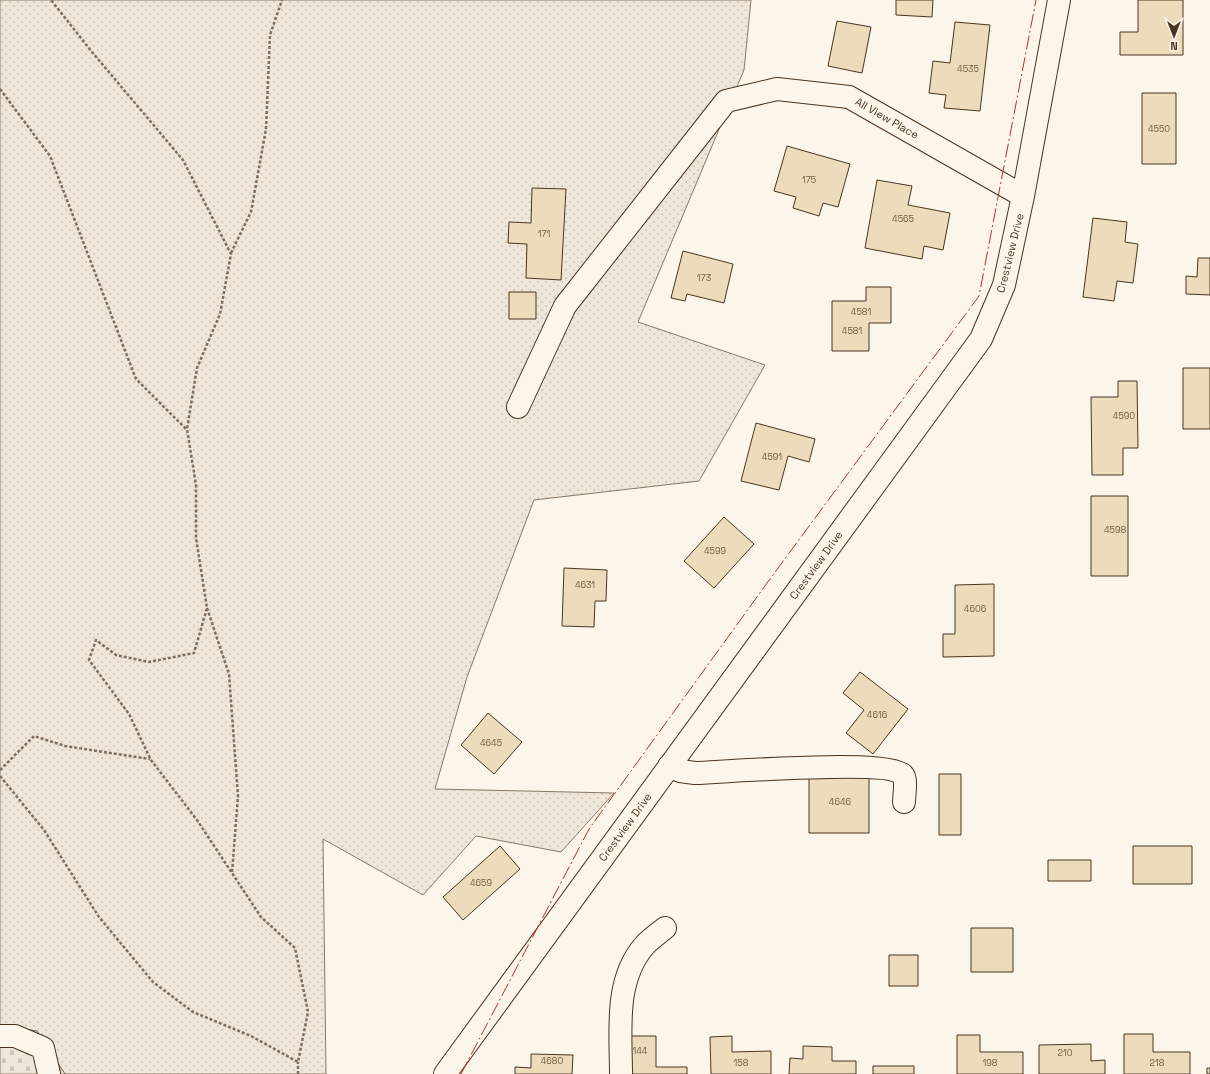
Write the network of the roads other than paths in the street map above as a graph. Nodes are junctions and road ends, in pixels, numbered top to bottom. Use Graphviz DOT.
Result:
graph roads {
  1 [pos="1059,0"];
  2 [pos="1023,196"];
  3 [pos="518,407"];
  4 [pos="669,766"];
  5 [pos="904,802"];
  6 [pos="665,928"];
  7 [pos="0,1036"];
  8 [pos="49,1074"];
  9 [pos="445,1074"];
  10 [pos="621,1074"];
  1 -- 2 [label="street, Crestview Drive"];
  2 -- 3 [label="street, All View Place"];
  2 -- 4 [label="street, Crestview Drive"];
  4 -- 5 [label="street"];
  4 -- 9 [label="street, Crestview Drive"];
  6 -- 10 [label="street"];
  7 -- 8 [label="street"];
}
